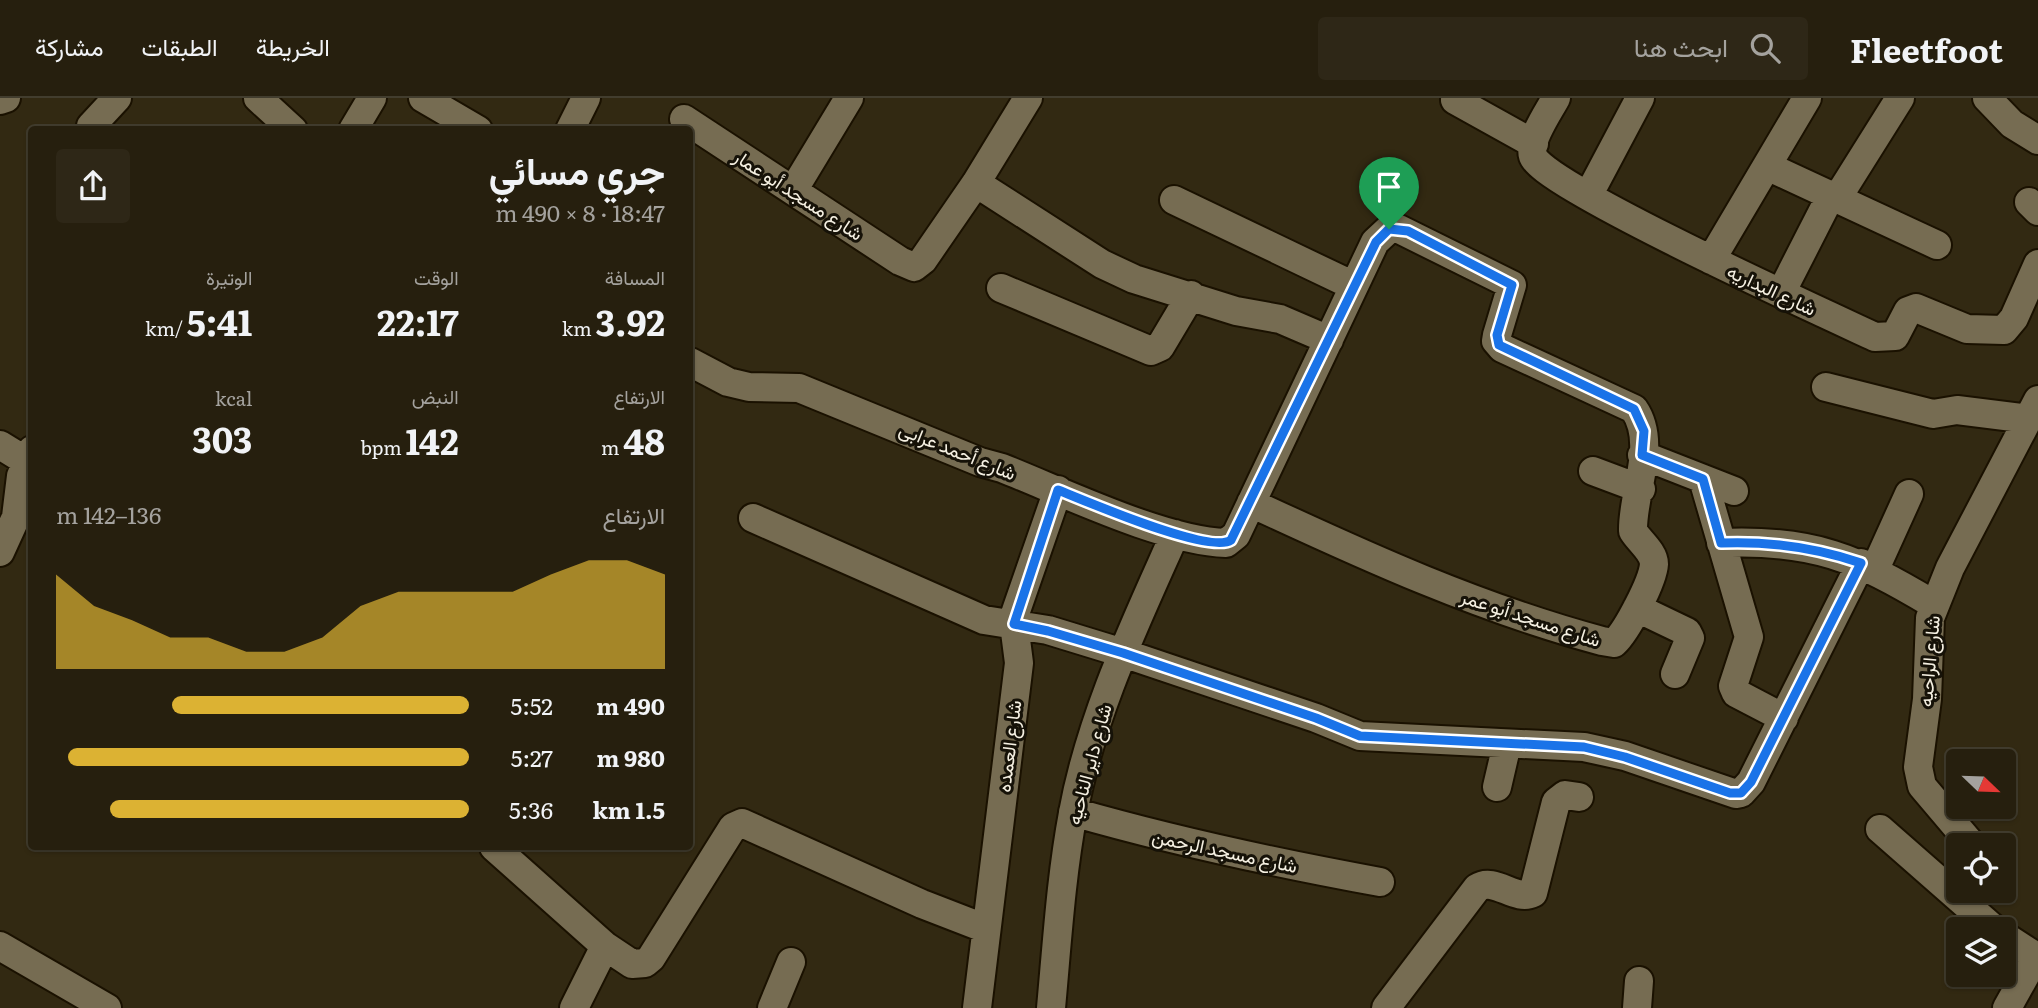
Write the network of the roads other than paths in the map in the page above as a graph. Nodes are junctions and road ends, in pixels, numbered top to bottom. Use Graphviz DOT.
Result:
graph roads {
  1 [pos="6,98"];
  2 [pos="117,98"];
  3 [pos="258,98"];
  4 [pos="372,98"];
  5 [pos="423,98"];
  6 [pos="586,98"];
  7 [pos="849,98"];
  8 [pos="1028,98"];
  9 [pos="1640,98"];
  10 [pos="1807,98"];
  11 [pos="1900,98"];
  12 [pos="0,100"];
  13 [pos="1455,100"];
  14 [pos="1547,101"];
  15 [pos="2002,104"];
  16 [pos="686,116"];
  17 [pos="91,126"];
  18 [pos="289,126"];
  19 [pos="355,126"];
  20 [pos="471,126"];
  21 [pos="572,126"];
  22 [pos="2038,140"];
  23 [pos="1534,144"];
  24 [pos="1767,166"];
  25 [pos="976,183"];
  26 [pos="794,189"];
  27 [pos="1588,196"];
  28 [pos="1833,198"];
  29 [pos="1174,200"];
  30 [pos="1937,245"];
  31 [pos="1711,260"];
  32 [pos="2038,264"];
  33 [pos="1354,286"];
  34 [pos="1001,288"];
  35 [pos="1781,293"];
  36 [pos="1191,295"];
  37 [pos="1329,340"];
  38 [pos="693,364"];
  39 [pos="1826,387"];
  40 [pos="2033,409"];
  41 [pos="0,445"];
  42 [pos="28,455"];
  43 [pos="1642,455"];
  44 [pos="28,457"];
  45 [pos="1593,471"];
  46 [pos="1703,479"];
  47 [pos="1641,489"];
  48 [pos="1058,490"];
  49 [pos="1734,491"];
  50 [pos="1909,494"];
  51 [pos="1251,503"];
  52 [pos="753,518"];
  53 [pos="24,522"];
  54 [pos="1175,534"];
  55 [pos="1721,543"];
  56 [pos="0,552"];
  57 [pos="1868,566"];
  58 [pos="1933,604"];
  59 [pos="1637,608"];
  60 [pos="1014,624"];
  61 [pos="1123,653"];
  62 [pos="1675,674"];
  63 [pos="1784,718"];
  64 [pos="1507,744"];
  65 [pos="1497,787"];
  66 [pos="1579,797"];
  67 [pos="1073,812"];
  68 [pos="1880,829"];
  69 [pos="1962,833"];
  70 [pos="497,850"];
  71 [pos="1380,882"];
  72 [pos="1986,912"];
  73 [pos="984,928"];
  74 [pos="2016,944"];
  75 [pos="0,946"];
  76 [pos="605,946"];
  77 [pos="2037,957"];
  78 [pos="790,962"];
  79 [pos="107,1008"];
  80 [pos="574,1008"];
  81 [pos="772,1008"];
  82 [pos="976,1008"];
  83 [pos="1051,1008"];
  84 [pos="1386,1008"];
  85 [pos="2007,1008"];
  1 -- 12 [label="street"];
  2 -- 17 [label="street"];
  3 -- 18 [label="street"];
  4 -- 19 [label="street"];
  5 -- 20 [label="street"];
  6 -- 21 [label="street"];
  7 -- 26 [label="street"];
  8 -- 25 [label="street"];
  9 -- 27 [label="street"];
  10 -- 24 [label="street"];
  11 -- 28 [label="street"];
  13 -- 23 [label="street"];
  14 -- 23 [label="street"];
  15 -- 22 [label="street"];
  16 -- 26 [label="street, شارع مسجد أبو عمار"];
  23 -- 27 [label="street, شارع البداريه"];
  24 -- 28 [label="street"];
  24 -- 31 [label="street"];
  25 -- 26 [label="street, شارع مسجد أبو عمار"];
  25 -- 36 [label="street"];
  27 -- 31 [label="street, شارع البداريه"];
  28 -- 30 [label="street"];
  28 -- 35 [label="street"];
  29 -- 33 [label="street"];
  31 -- 35 [label="street, شارع البداريه"];
  32 -- 35 [label="street, شارع البداريه"];
  33 -- 37 [label="street"];
  33 -- 43 [label="street, شارع مسجد أبو عمر"];
  34 -- 36 [label="street"];
  36 -- 37 [label="street"];
  37 -- 51 [label="street"];
  38 -- 48 [label="street, شارع أحمد عرابى"];
  39 -- 40 [label="street"];
  40 -- 58 [label="street, شارع الراحيه"];
  41 -- 42 [label="street"];
  43 -- 46 [label="street"];
  43 -- 47 [label="street, شارع مسجد أبو عمر"];
  44 -- 53 [label="street"];
  45 -- 47 [label="street"];
  46 -- 49 [label="street"];
  46 -- 55 [label="street"];
  47 -- 59 [label="street, شارع مسجد أبو عمر"];
  48 -- 54 [label="street, شارع أحمد عرابى"];
  48 -- 60 [label="street, شارع العمده"];
  50 -- 57 [label="street"];
  51 -- 54 [label="street, شارع أحمد عرابى"];
  51 -- 59 [label="street, شارع مسجد أبو عمر"];
  52 -- 60 [label="street"];
  53 -- 56 [label="street"];
  54 -- 61 [label="street, شارع داير الناحيه"];
  55 -- 57 [label="street"];
  55 -- 63 [label="street"];
  57 -- 58 [label="street"];
  57 -- 63 [label="street"];
  58 -- 69 [label="street, شارع الراحيه"];
  59 -- 62 [label="street"];
  60 -- 61 [label="street"];
  60 -- 73 [label="street, شارع العمده"];
  61 -- 64 [label="street"];
  61 -- 67 [label="street, شارع داير الناحيه"];
  63 -- 64 [label="street"];
  64 -- 65 [label="street"];
  66 -- 84 [label="street"];
  67 -- 71 [label="street, شارع مسجد الرحمن"];
  67 -- 83 [label="street, شارع داير الناحيه"];
  68 -- 72 [label="street"];
  70 -- 76 [label="street"];
  73 -- 76 [label="street"];
  73 -- 82 [label="street, شارع العمده"];
  74 -- 77 [label="street"];
  75 -- 79 [label="street"];
  76 -- 80 [label="street"];
  77 -- 85 [label="street"];
  78 -- 81 [label="street"];
}
